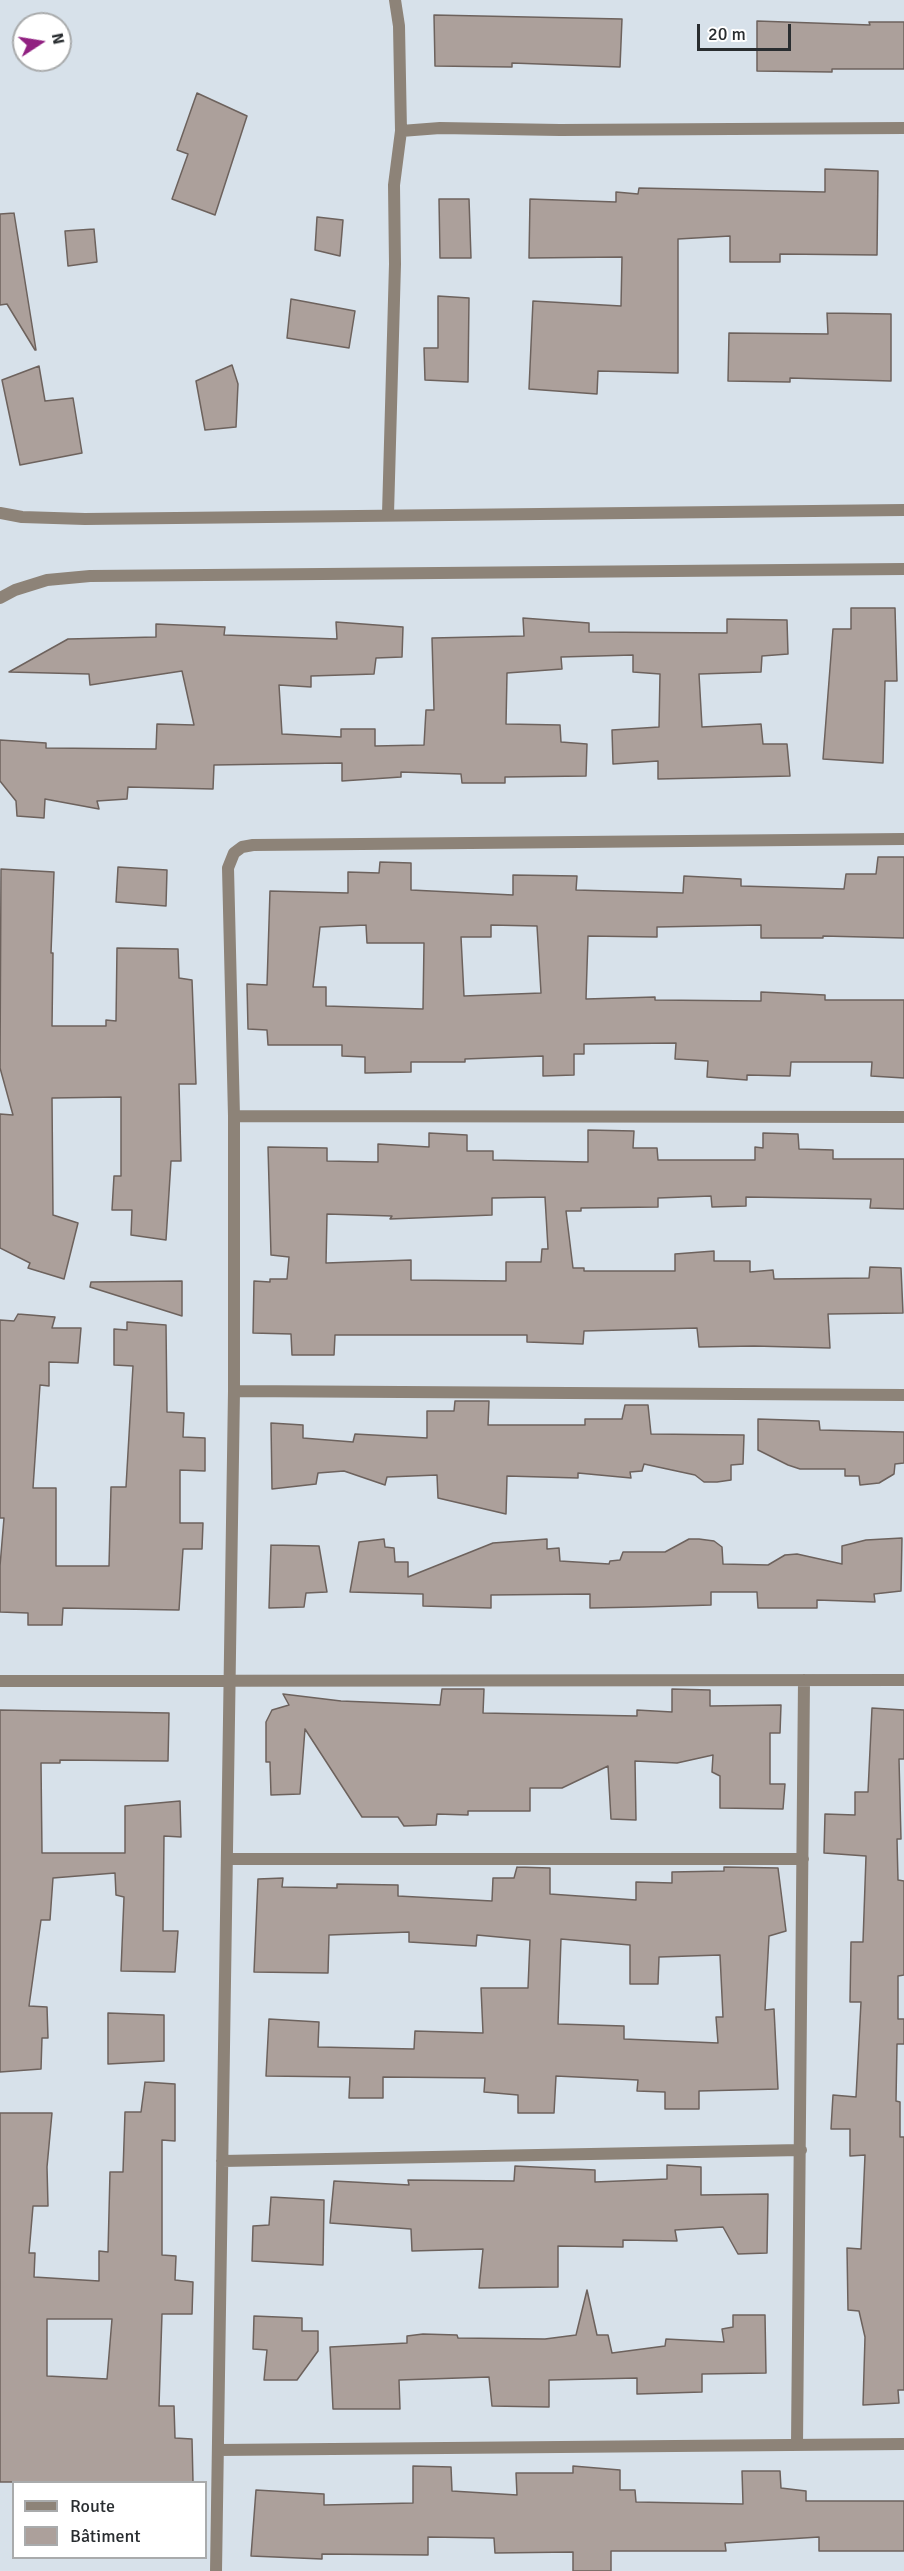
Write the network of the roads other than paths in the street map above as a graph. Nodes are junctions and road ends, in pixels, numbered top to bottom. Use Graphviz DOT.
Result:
graph roads {
  1 [pos="395,0"];
  2 [pos="904,128"];
  3 [pos="401,131"];
  4 [pos="904,510"];
  5 [pos="0,513"];
  6 [pos="388,514"];
  7 [pos="904,569"];
  8 [pos="0,598"];
  9 [pos="904,839"];
  10 [pos="234,1116"];
  11 [pos="904,1117"];
  12 [pos="234,1391"];
  13 [pos="904,1395"];
  14 [pos="230,1679"];
  15 [pos="0,1680"];
  16 [pos="804,1680"];
  17 [pos="904,1680"];
  18 [pos="227,1859"];
  19 [pos="803,1859"];
  20 [pos="801,2150"];
  21 [pos="222,2161"];
  22 [pos="797,2444"];
  23 [pos="904,2444"];
  24 [pos="218,2450"];
  25 [pos="216,2571"];
  1 -- 3 [label="street"];
  2 -- 3 [label="street"];
  3 -- 6 [label="street"];
  4 -- 6 [label="street"];
  5 -- 6 [label="street"];
  7 -- 8 [label="street"];
  9 -- 10 [label="street"];
  10 -- 11 [label="street"];
  10 -- 12 [label="street"];
  12 -- 13 [label="street"];
  12 -- 14 [label="street"];
  14 -- 15 [label="street"];
  14 -- 16 [label="street"];
  14 -- 18 [label="street"];
  16 -- 17 [label="street"];
  16 -- 19 [label="street"];
  18 -- 19 [label="street"];
  18 -- 21 [label="street"];
  19 -- 20 [label="street"];
  20 -- 21 [label="street"];
  20 -- 22 [label="street"];
  21 -- 24 [label="street"];
  22 -- 23 [label="street"];
  22 -- 24 [label="street"];
  24 -- 25 [label="street"];
}
